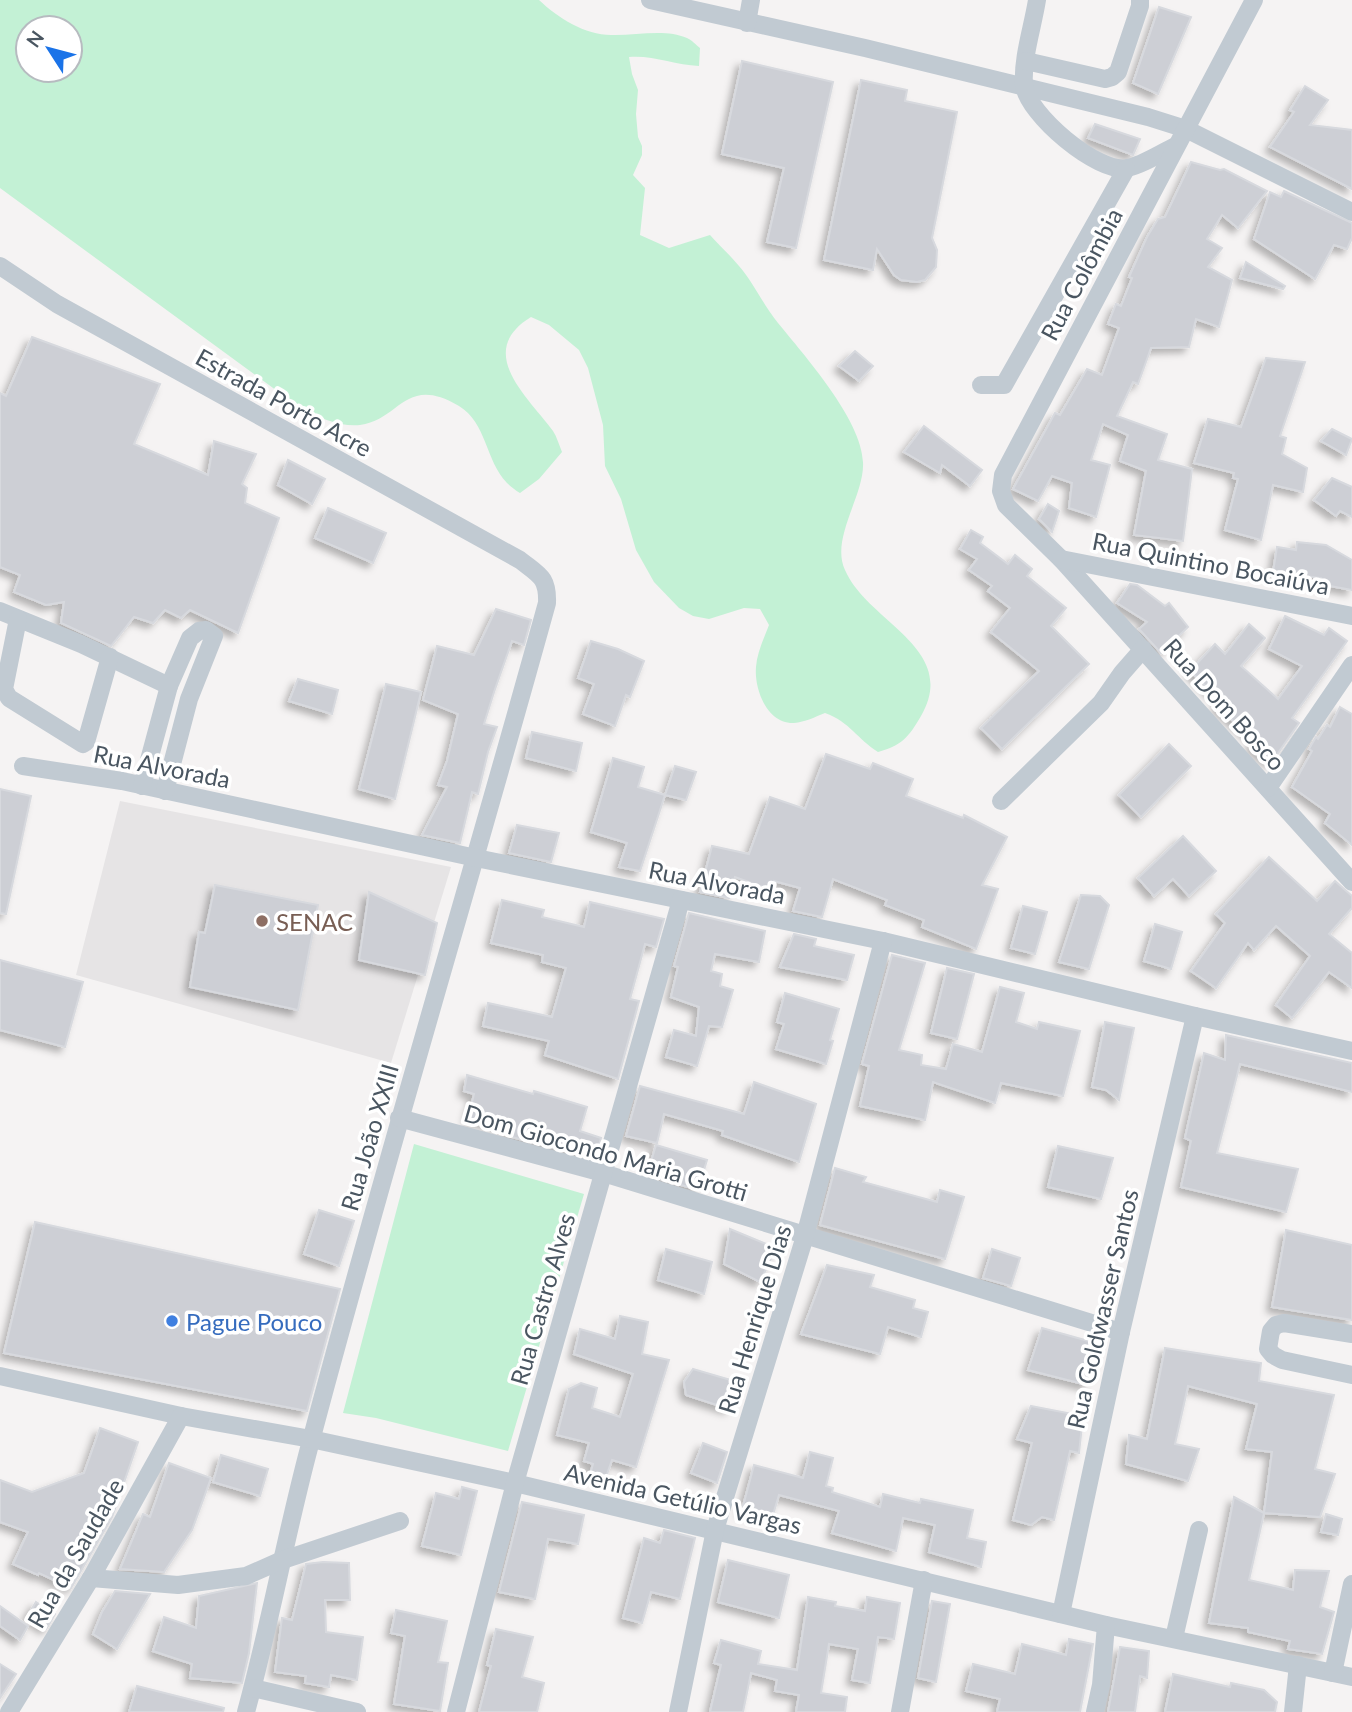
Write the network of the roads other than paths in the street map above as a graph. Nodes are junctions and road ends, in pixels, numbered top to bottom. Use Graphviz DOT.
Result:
graph roads {
  1 [pos="650,0"];
  2 [pos="751,0"];
  3 [pos="1037,0"];
  4 [pos="1140,0"];
  5 [pos="1254,0"];
  6 [pos="747,23"];
  7 [pos="1026,61"];
  8 [pos="1024,87"];
  9 [pos="1186,129"];
  10 [pos="1176,146"];
  11 [pos="1126,169"];
  12 [pos="1352,212"];
  13 [pos="0,266"];
  14 [pos="981,386"];
  15 [pos="1062,559"];
  16 [pos="544,579"];
  17 [pos="0,611"];
  18 [pos="1352,616"];
  19 [pos="18,619"];
  20 [pos="1143,649"];
  21 [pos="110,657"];
  22 [pos="1352,665"];
  23 [pos="170,686"];
  24 [pos="23,766"];
  25 [pos="142,786"];
  26 [pos="1268,788"];
  27 [pos="165,791"];
  28 [pos="1001,801"];
  29 [pos="476,858"];
  30 [pos="1352,882"];
  31 [pos="681,900"];
  32 [pos="883,941"];
  33 [pos="1195,1016"];
  34 [pos="1352,1051"];
  35 [pos="399,1118"];
  36 [pos="603,1173"];
  37 [pos="805,1236"];
  38 [pos="1121,1332"];
  39 [pos="1352,1334"];
  40 [pos="1352,1375"];
  41 [pos="0,1376"];
  42 [pos="181,1416"];
  43 [pos="311,1439"];
  44 [pos="515,1483"];
  45 [pos="400,1521"];
  46 [pos="716,1530"];
  47 [pos="1199,1530"];
  48 [pos="280,1562"];
  49 [pos="91,1578"];
  50 [pos="924,1580"];
  51 [pos="1352,1584"];
  52 [pos="1061,1614"];
  53 [pos="1106,1625"];
  54 [pos="1174,1638"];
  55 [pos="1298,1665"];
  56 [pos="1333,1673"];
  57 [pos="1352,1677"];
  58 [pos="253,1688"];
  59 [pos="9,1712"];
  60 [pos="246,1712"];
  61 [pos="357,1712"];
  62 [pos="456,1712"];
  63 [pos="678,1712"];
  64 [pos="900,1712"];
  65 [pos="1096,1712"];
  66 [pos="1293,1712"];
  1 -- 6 [label="street"];
  2 -- 6 [label="street"];
  3 -- 7 [label="street"];
  4 -- 7 [label="street"];
  5 -- 9 [label="street, Rua Colômbia"];
  6 -- 8 [label="street"];
  7 -- 8 [label="street"];
  8 -- 9 [label="street"];
  8 -- 11 [label="street"];
  9 -- 10 [label="street, Rua Colômbia"];
  9 -- 12 [label="street"];
  10 -- 11 [label="street"];
  10 -- 15 [label="street, Rua Colômbia"];
  11 -- 14 [label="street"];
  13 -- 16 [label="street, Estrada Porto Acre"];
  15 -- 18 [label="street, Rua Quintino Bocaiúva"];
  15 -- 20 [label="street, Rua Dom Bosco"];
  16 -- 29 [label="street, Rua João XXIII"];
  17 -- 19 [label="street"];
  19 -- 21 [label="street"];
  19 -- 21 [label="street"];
  20 -- 26 [label="street, Rua Dom Bosco"];
  20 -- 28 [label="street"];
  21 -- 23 [label="street"];
  22 -- 26 [label="street"];
  23 -- 25 [label="street"];
  23 -- 27 [label="street"];
  24 -- 25 [label="street, Rua Alvorada"];
  25 -- 27 [label="street, Rua Alvorada"];
  26 -- 30 [label="street, Rua Dom Bosco"];
  27 -- 29 [label="street, Rua Alvorada"];
  29 -- 31 [label="street, Rua Alvorada"];
  29 -- 35 [label="street, Rua João XXIII"];
  31 -- 32 [label="street, Rua Alvorada"];
  31 -- 36 [label="street, Rua Castro Alves"];
  32 -- 33 [label="street, Rua Alvorada"];
  32 -- 37 [label="street, Rua Henrique Dias"];
  33 -- 34 [label="street, Rua Alvorada"];
  33 -- 38 [label="street, Rua Goldwasser Santos"];
  35 -- 36 [label="street, Dom Giocondo Maria Grotti"];
  35 -- 43 [label="street, Rua João XXIII"];
  36 -- 37 [label="street, Dom Giocondo Maria Grotti"];
  36 -- 44 [label="street, Rua Castro Alves"];
  37 -- 38 [label="street, Dom Giocondo Maria Grotti"];
  37 -- 46 [label="street, Rua Henrique Dias"];
  38 -- 52 [label="street, Rua Goldwasser Santos"];
  39 -- 40 [label="street"];
  41 -- 42 [label="street, Avenida Getúlio Vargas"];
  42 -- 43 [label="street, Avenida Getúlio Vargas"];
  42 -- 49 [label="street, Rua da Saudade"];
  43 -- 44 [label="street, Avenida Getúlio Vargas"];
  43 -- 48 [label="street, Rua João XXIII"];
  44 -- 46 [label="street, Avenida Getúlio Vargas"];
  44 -- 62 [label="street, Rua Castro Alves"];
  45 -- 48 [label="street"];
  46 -- 50 [label="street, Avenida Getúlio Vargas"];
  46 -- 63 [label="street, Rua Henrique Dias"];
  47 -- 54 [label="street"];
  48 -- 49 [label="street"];
  48 -- 58 [label="street, Rua João XXIII"];
  49 -- 59 [label="street, Rua da Saudade"];
  50 -- 52 [label="street, Avenida Getúlio Vargas"];
  50 -- 64 [label="street"];
  51 -- 56 [label="street"];
  52 -- 53 [label="street, Avenida Getúlio Vargas"];
  53 -- 54 [label="street, Avenida Getúlio Vargas"];
  53 -- 65 [label="street"];
  54 -- 55 [label="street, Avenida Getúlio Vargas"];
  55 -- 56 [label="street, Avenida Getúlio Vargas"];
  55 -- 66 [label="street"];
  56 -- 57 [label="street, Avenida Getúlio Vargas"];
  58 -- 60 [label="street, Rua João XXIII"];
  58 -- 61 [label="street"];
}
